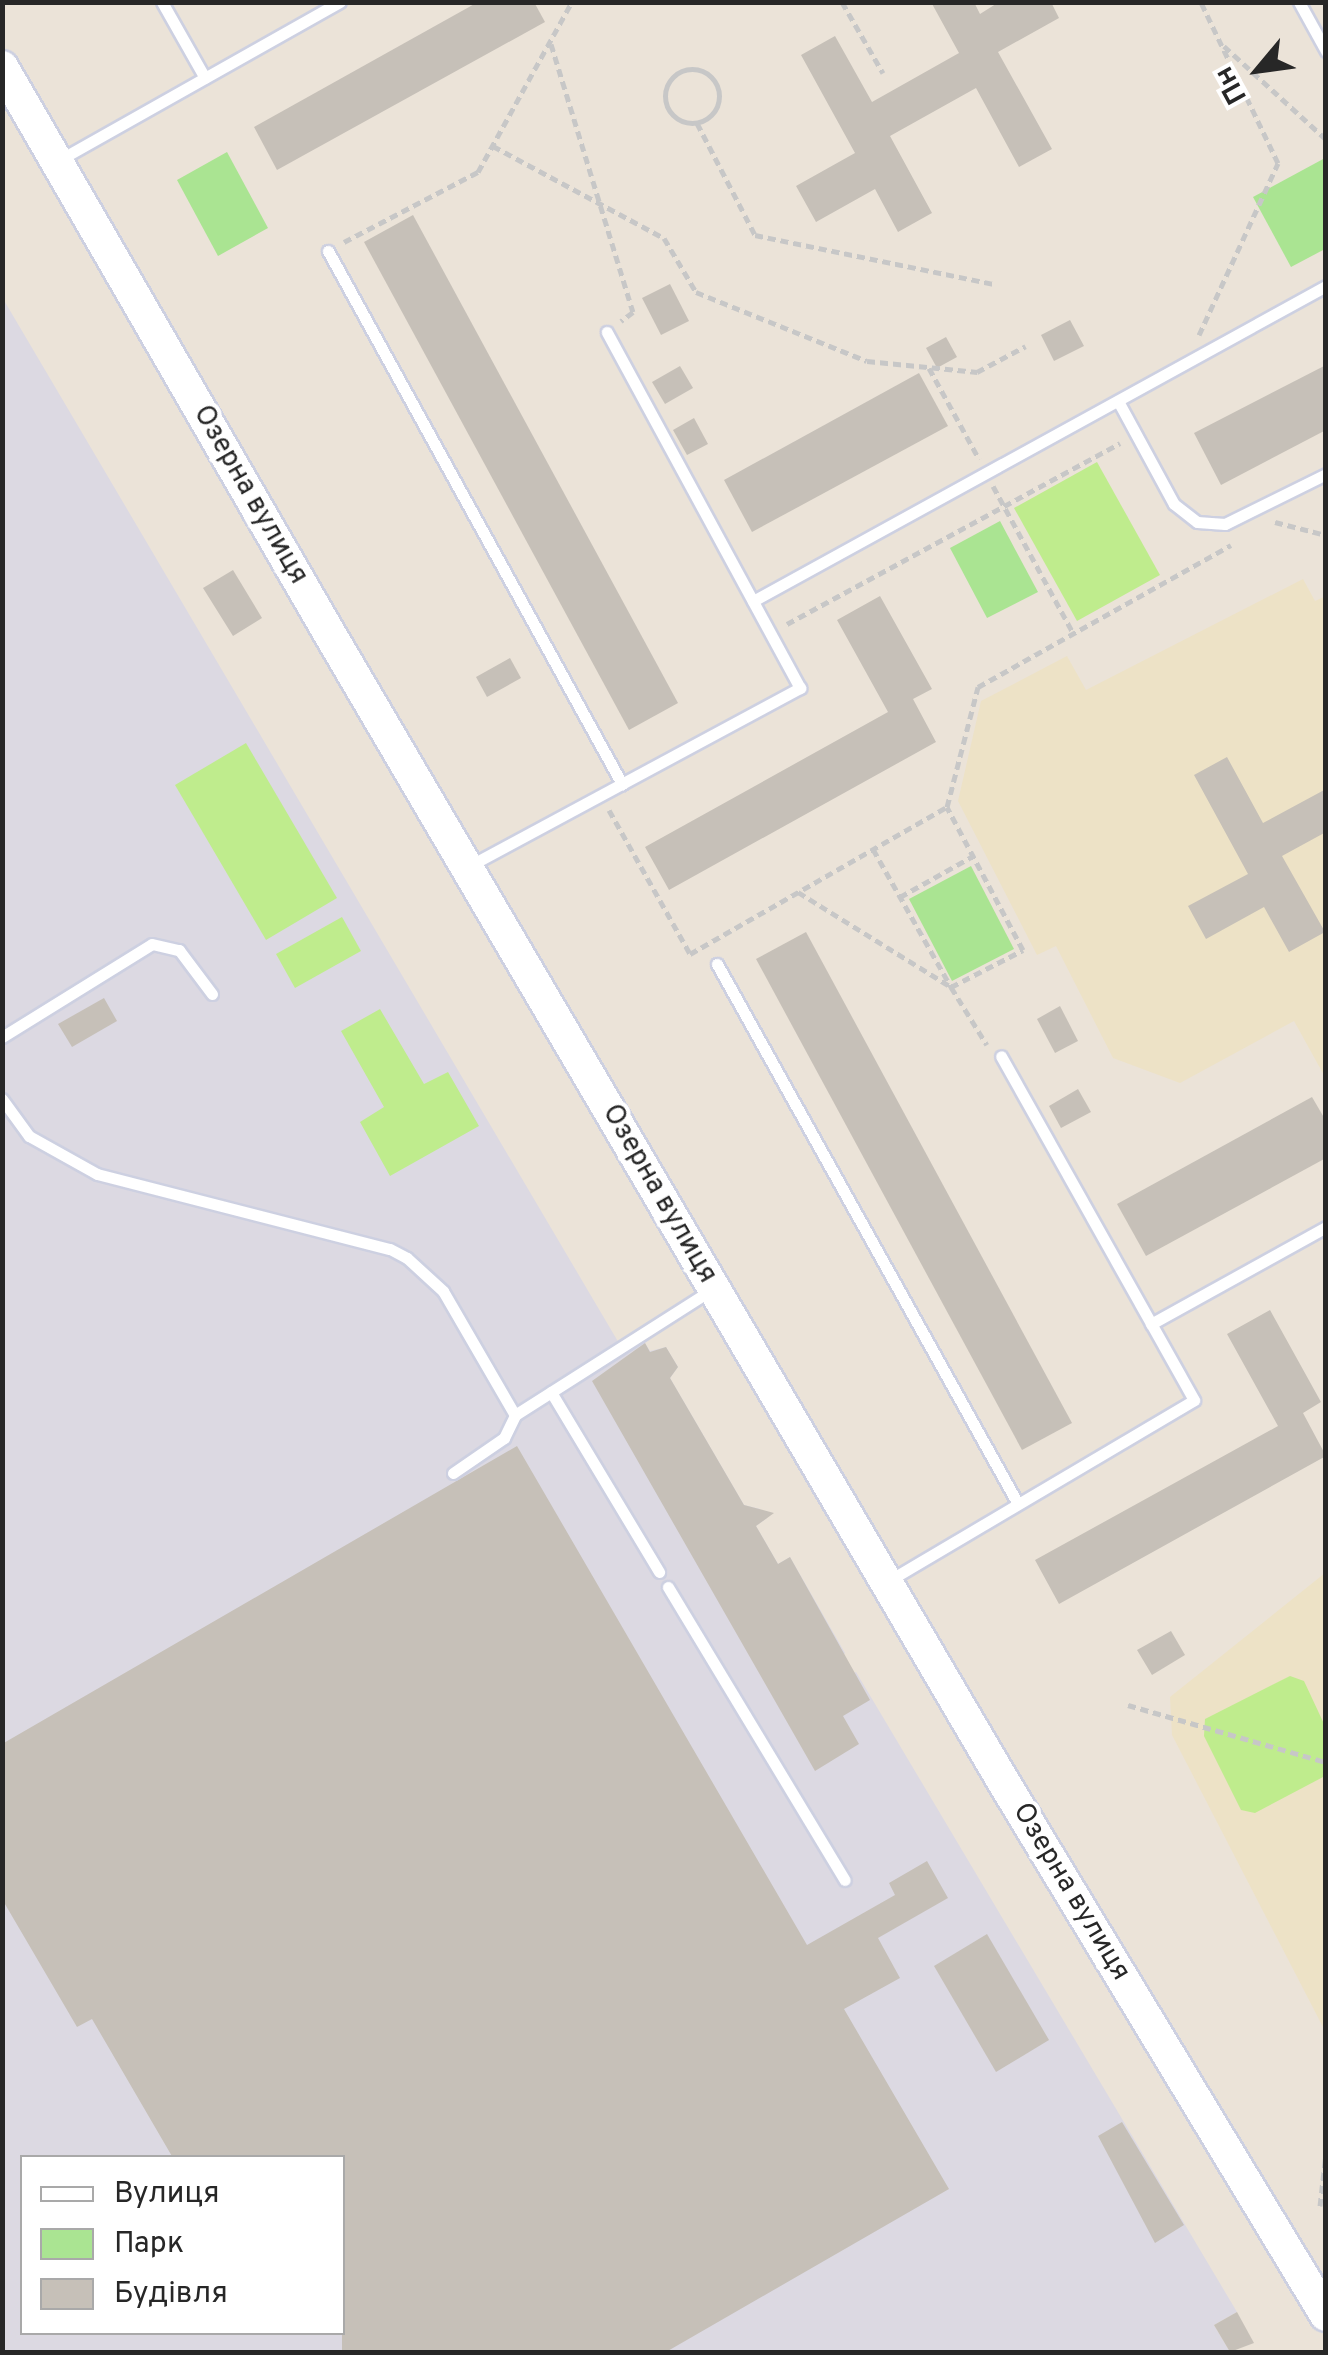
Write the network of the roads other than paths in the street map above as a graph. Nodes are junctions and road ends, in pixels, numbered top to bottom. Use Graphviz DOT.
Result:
graph roads {
  1 [pos="162,2"];
  2 [pos="340,2"];
  3 [pos="1300,2"];
  4 [pos="1326,51"];
  5 [pos="2,67"];
  6 [pos="205,78"];
  7 [pos="57,161"];
  8 [pos="328,251"];
  9 [pos="1326,286"];
  10 [pos="607,332"];
  11 [pos="1118,400"];
  12 [pos="1326,474"];
  13 [pos="753,601"];
  14 [pos="622,784"];
  15 [pos="467,868"];
  16 [pos="717,964"];
  17 [pos="212,994"];
  18 [pos="2,1037"];
  19 [pos="1001,1056"];
  20 [pos="2,1099"];
  21 [pos="1326,1227"];
  22 [pos="714,1288"];
  23 [pos="1151,1324"];
  24 [pos="551,1392"];
  25 [pos="515,1415"];
  26 [pos="453,1473"];
  27 [pos="1018,1504"];
  28 [pos="659,1572"];
  29 [pos="887,1582"];
  30 [pos="668,1587"];
  31 [pos="845,1880"];
  32 [pos="1326,2316"];
  1 -- 6 [label="lane"];
  2 -- 6 [label="lane"];
  3 -- 4 [label="lane"];
  5 -- 7 [label="street, Озерна вулиця"];
  6 -- 7 [label="lane"];
  7 -- 15 [label="street, Озерна вулиця"];
  8 -- 14 [label="lane"];
  9 -- 11 [label="lane"];
  10 -- 13 [label="lane"];
  11 -- 12 [label="lane"];
  11 -- 13 [label="lane"];
  13 -- 14 [label="lane"];
  14 -- 15 [label="lane"];
  15 -- 22 [label="street, Озерна вулиця"];
  16 -- 27 [label="lane"];
  17 -- 18 [label="lane"];
  19 -- 23 [label="lane"];
  20 -- 25 [label="lane"];
  21 -- 23 [label="lane"];
  22 -- 24 [label="lane"];
  22 -- 29 [label="street, Озерна вулиця"];
  23 -- 27 [label="lane"];
  24 -- 25 [label="lane"];
  24 -- 28 [label="lane"];
  25 -- 26 [label="lane"];
  27 -- 29 [label="lane"];
  29 -- 32 [label="street, Озерна вулиця"];
  30 -- 31 [label="lane"];
}
